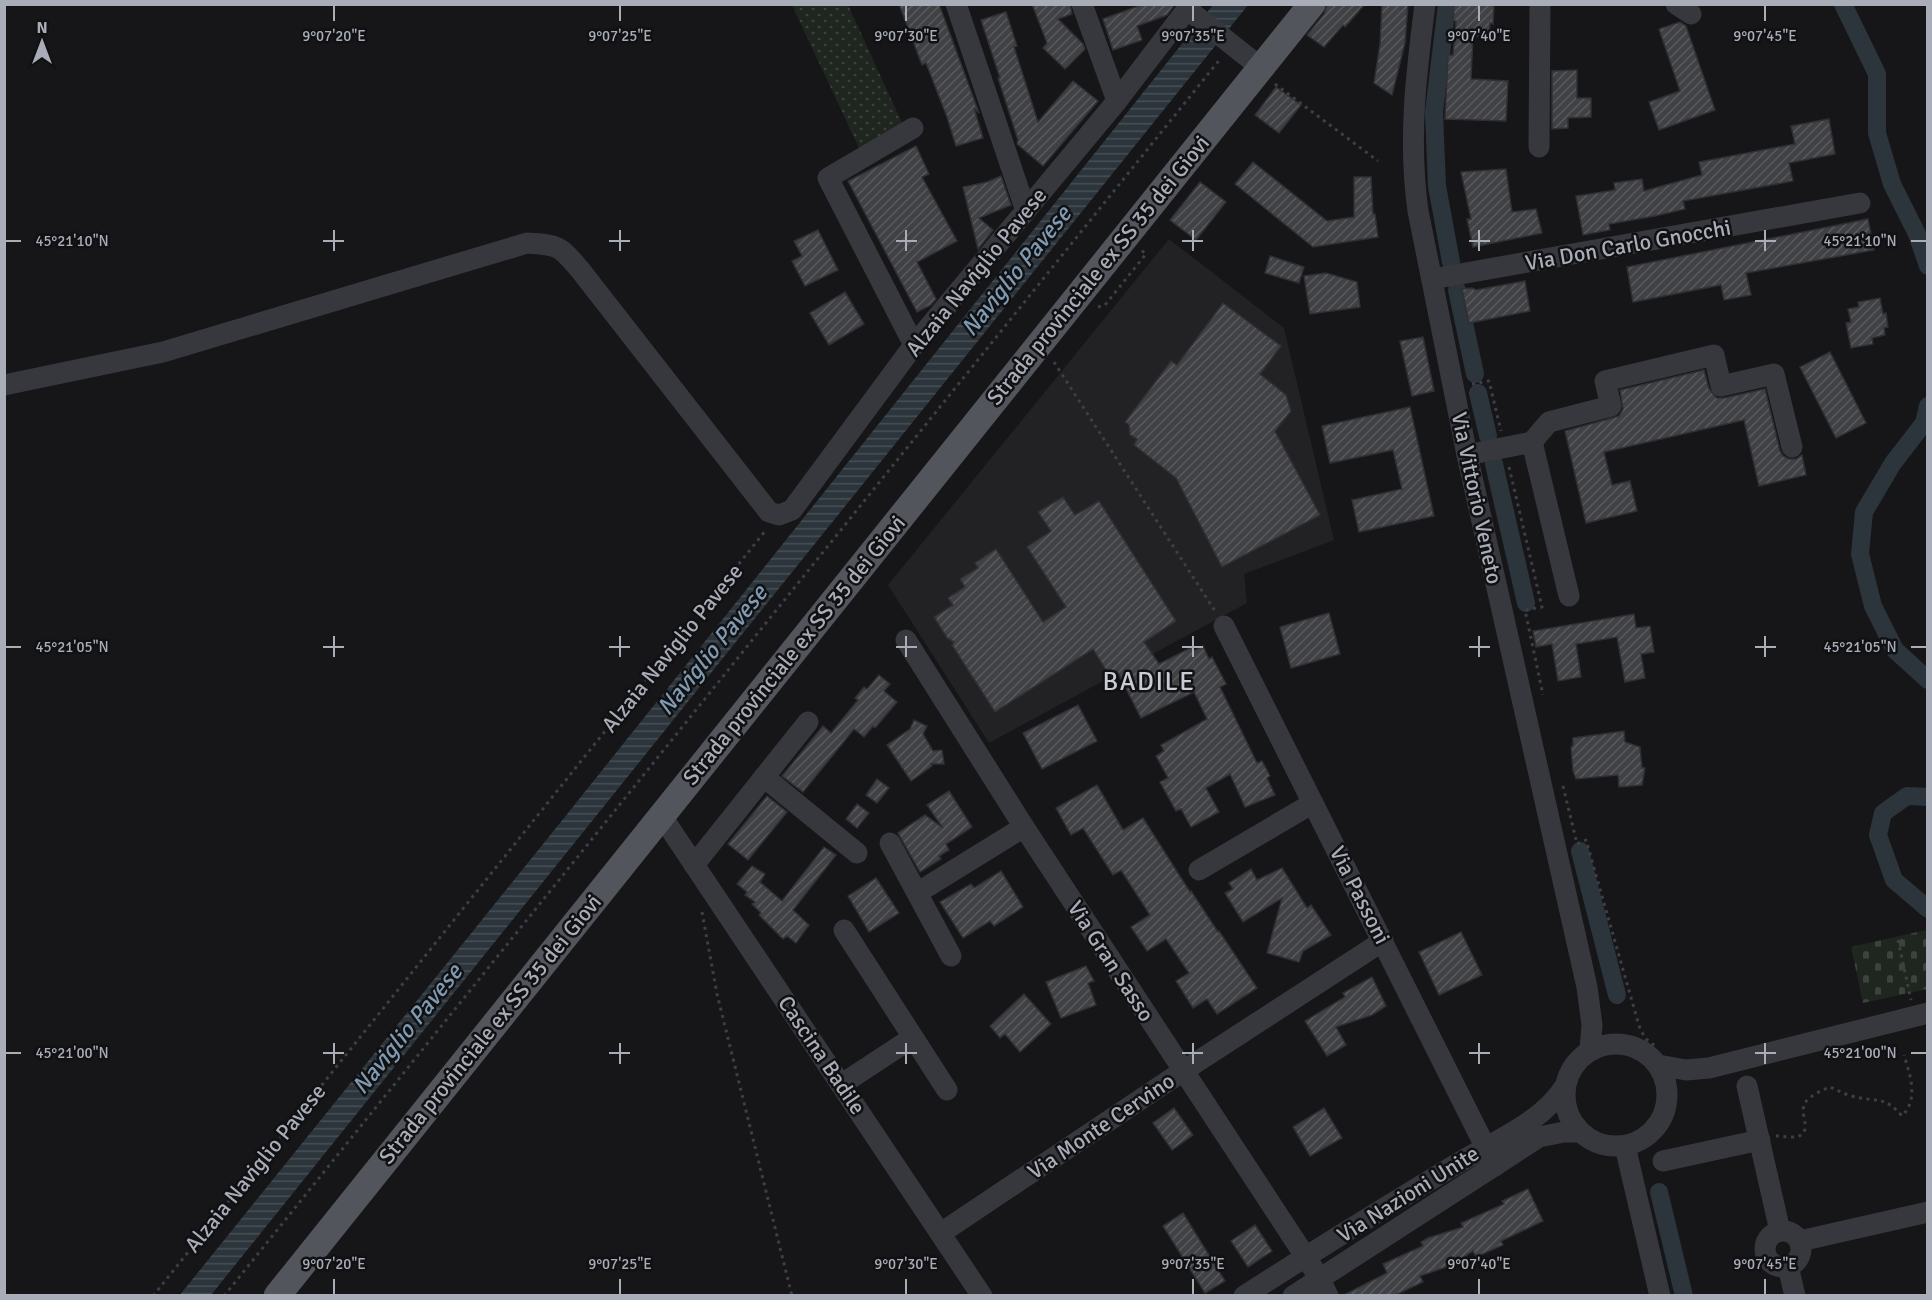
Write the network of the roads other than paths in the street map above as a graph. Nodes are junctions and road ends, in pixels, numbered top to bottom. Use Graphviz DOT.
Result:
graph roads {
  1 [pos="956,4"];
  2 [pos="1082,4"];
  3 [pos="1312,4"];
  4 [pos="1425,4"];
  5 [pos="1540,4"];
  6 [pos="1191,10"];
  7 [pos="1266,74"];
  8 [pos="1118,101"];
  9 [pos="913,128"];
  10 [pos="1539,147"];
  11 [pos="1860,203"];
  12 [pos="1026,211"];
  13 [pos="1432,279"];
  14 [pos="914,345"];
  15 [pos="4,385"];
  16 [pos="1532,442"];
  17 [pos="1792,447"];
  18 [pos="1467,455"];
  19 [pos="1569,596"];
  20 [pos="1224,626"];
  21 [pos="906,640"];
  22 [pos="808,722"];
  23 [pos="764,777"];
  24 [pos="1313,803"];
  25 [pos="661,815"];
  26 [pos="1024,827"];
  27 [pos="890,843"];
  28 [pos="857,853"];
  29 [pos="694,865"];
  30 [pos="1199,870"];
  31 [pos="917,893"];
  32 [pos="844,930"];
  33 [pos="1383,941"];
  34 [pos="951,956"];
  35 [pos="1587,987"];
  36 [pos="1921,1015"];
  37 [pos="912,1038"];
  38 [pos="1619,1043"];
  39 [pos="1590,1050"];
  40 [pos="1659,1057"];
  41 [pos="1709,1068"];
  42 [pos="1183,1071"];
  43 [pos="842,1084"];
  44 [pos="1565,1086"];
  45 [pos="1748,1086"];
  46 [pos="947,1090"];
  47 [pos="1668,1098"];
  48 [pos="1580,1132"];
  49 [pos="1760,1138"];
  50 [pos="1625,1146"];
  51 [pos="1484,1147"];
  52 [pos="1663,1161"];
  53 [pos="1495,1166"];
  54 [pos="1928,1212"];
  55 [pos="1780,1231"];
  56 [pos="941,1233"];
  57 [pos="1800,1241"];
  58 [pos="1305,1257"];
  59 [pos="1788,1266"];
  60 [pos="1324,1287"];
  61 [pos="278,1296"];
  62 [pos="982,1296"];
  63 [pos="1244,1296"];
  64 [pos="1293,1296"];
  65 [pos="1660,1296"];
  66 [pos="1795,1296"];
  1 -- 12 [label="street"];
  2 -- 8 [label="street"];
  3 -- 7 [label="main road, Strada provinciale ex SS 35 dei Giovi"];
  4 -- 13 [label="street, Via Vittorio Veneto"];
  5 -- 10 [label="street"];
  6 -- 7 [label="street"];
  6 -- 8 [label="street, Alzaia Naviglio Pavese"];
  7 -- 25 [label="main road, Strada provinciale ex SS 35 dei Giovi"];
  8 -- 12 [label="street, Alzaia Naviglio Pavese"];
  9 -- 14 [label="street"];
  11 -- 13 [label="street, Via Don Carlo Gnocchi"];
  12 -- 14 [label="street, Alzaia Naviglio Pavese"];
  13 -- 18 [label="street, Via Vittorio Veneto"];
  14 -- 15 [label="street, Alzaia Naviglio Pavese"];
  16 -- 17 [label="street"];
  16 -- 18 [label="street"];
  16 -- 19 [label="street"];
  18 -- 35 [label="street, Via Vittorio Veneto"];
  20 -- 24 [label="street, Via Passoni"];
  21 -- 26 [label="street, Via Gran Sasso"];
  22 -- 23 [label="street"];
  23 -- 28 [label="street"];
  23 -- 29 [label="street"];
  24 -- 30 [label="street"];
  24 -- 33 [label="street, Via Passoni"];
  25 -- 29 [label="street, Cascina Badile"];
  25 -- 61 [label="main road, Strada provinciale ex SS 35 dei Giovi"];
  26 -- 31 [label="street"];
  26 -- 42 [label="street, Via Gran Sasso"];
  27 -- 31 [label="street"];
  29 -- 43 [label="street, Cascina Badile"];
  31 -- 34 [label="street"];
  32 -- 37 [label="street"];
  33 -- 42 [label="street, Via Monte Cervino"];
  33 -- 51 [label="street, Via Passoni"];
  35 -- 38 [label="street, Via Vittorio Veneto"];
  35 -- 39 [label="street, Via Vittorio Veneto"];
  36 -- 41 [label="street"];
  37 -- 43 [label="street"];
  37 -- 46 [label="street"];
  38 -- 39 [label="street"];
  38 -- 40 [label="street"];
  39 -- 44 [label="street"];
  40 -- 41 [label="street"];
  40 -- 47 [label="street"];
  41 -- 47 [label="street"];
  42 -- 56 [label="street, Via Monte Cervino"];
  42 -- 58 [label="street, Via Gran Sasso"];
  43 -- 56 [label="street, Cascina Badile"];
  44 -- 48 [label="street"];
  44 -- 51 [label="street, Via Nazioni Unite"];
  45 -- 49 [label="street"];
  47 -- 50 [label="street"];
  48 -- 50 [label="street"];
  48 -- 53 [label="street, Via Nazioni Unite"];
  49 -- 52 [label="street"];
  49 -- 55 [label="street"];
  50 -- 65 [label="street"];
  51 -- 53 [label="street, Via Passoni"];
  51 -- 58 [label="street, Via Nazioni Unite"];
  53 -- 60 [label="street, Via Nazioni Unite"];
  54 -- 57 [label="street"];
  55 -- 57 [label="street"];
  55 -- 59 [label="street"];
  56 -- 62 [label="street, Cascina Badile"];
  57 -- 59 [label="street"];
  58 -- 60 [label="street, Via Gran Sasso"];
  58 -- 63 [label="street, Via Nazioni Unite"];
  59 -- 66 [label="street"];
  60 -- 64 [label="street, Via Nazioni Unite"];
}
